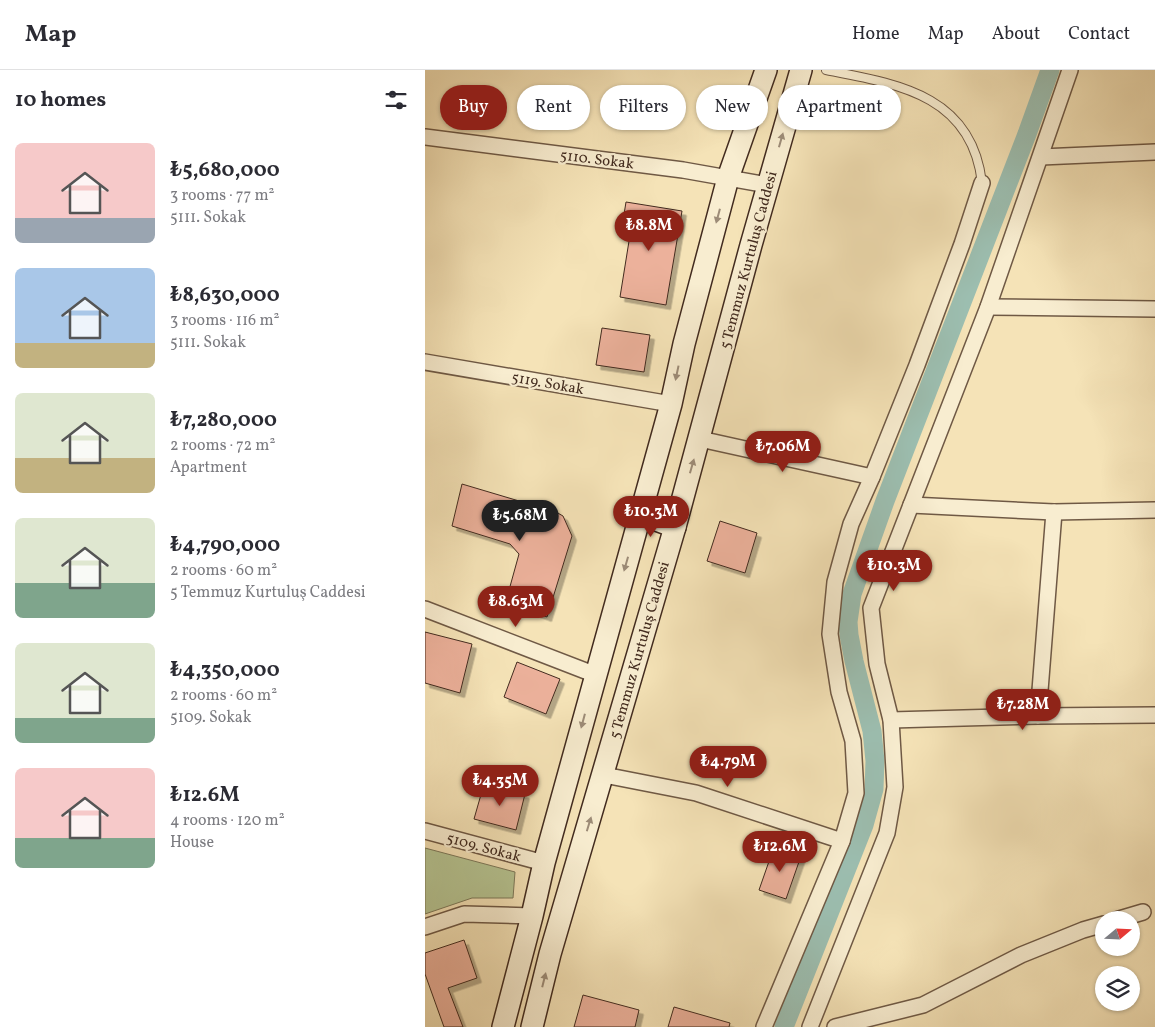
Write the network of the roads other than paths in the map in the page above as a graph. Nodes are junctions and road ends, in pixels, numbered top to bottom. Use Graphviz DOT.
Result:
graph roads {
  1 [pos="765,70"];
  2 [pos="801,70"];
  3 [pos="826,70"];
  4 [pos="1070,70"];
  5 [pos="425,137"];
  6 [pos="1155,152"];
  7 [pos="1041,157"];
  8 [pos="728,178"];
  9 [pos="981,183"];
  10 [pos="769,185"];
  11 [pos="988,307"];
  12 [pos="1155,309"];
  13 [pos="425,362"];
  14 [pos="671,404"];
  15 [pos="699,439"];
  16 [pos="872,477"];
  17 [pos="911,505"];
  18 [pos="1155,510"];
  19 [pos="1054,512"];
  20 [pos="640,514"];
  21 [pos="675,527"];
  22 [pos="425,609"];
  23 [pos="595,675"];
  24 [pos="1155,715"];
  25 [pos="1038,716"];
  26 [pos="891,720"];
  27 [pos="604,775"];
  28 [pos="425,831"];
  29 [pos="842,841"];
  30 [pos="544,863"];
  31 [pos="1143,912"];
  32 [pos="1140,913"];
  33 [pos="532,916"];
  34 [pos="425,927"];
  35 [pos="1095,927"];
  36 [pos="503,1027"];
  37 [pos="532,1027"];
  38 [pos="764,1027"];
  39 [pos="810,1027"];
  40 [pos="835,1027"];
  1 -- 8 [label="main road"];
  10 -- 2 [label="main road, 5 Temmuz Kurtuluş Caddesi, one-way"];
  3 -- 9 [label="lane"];
  4 -- 7 [label="street"];
  5 -- 8 [label="street, 5110. Sokak"];
  6 -- 7 [label="street"];
  7 -- 11 [label="street"];
  8 -- 10 [label="street, 5110. Sokak"];
  8 -- 14 [label="main road, one-way"];
  9 -- 16 [label="street"];
  10 -- 15 [label="main road, 5 Temmuz Kurtuluş Caddesi"];
  11 -- 12 [label="street"];
  11 -- 17 [label="street"];
  13 -- 14 [label="street, 5119. Sokak"];
  14 -- 20 [label="main road"];
  15 -- 16 [label="street"];
  21 -- 15 [label="main road, 5 Temmuz Kurtuluş Caddesi, one-way"];
  16 -- 29 [label="street"];
  17 -- 19 [label="street"];
  17 -- 26 [label="street"];
  18 -- 19 [label="street"];
  19 -- 25 [label="street"];
  20 -- 21 [label="main road"];
  20 -- 23 [label="main road, one-way"];
  21 -- 27 [label="main road, 5 Temmuz Kurtuluş Caddesi"];
  22 -- 23 [label="street"];
  23 -- 30 [label="main road, one-way"];
  24 -- 25 [label="street"];
  25 -- 26 [label="street"];
  26 -- 39 [label="street"];
  27 -- 29 [label="street"];
  37 -- 27 [label="main road, 5 Temmuz Kurtuluş Caddesi, one-way"];
  28 -- 30 [label="street, 5109. Sokak"];
  29 -- 38 [label="street"];
  30 -- 33 [label="main road"];
  31 -- 32 [label="street"];
  33 -- 34 [label="street"];
  33 -- 36 [label="main road"];
  35 -- 40 [label="street"];
}
